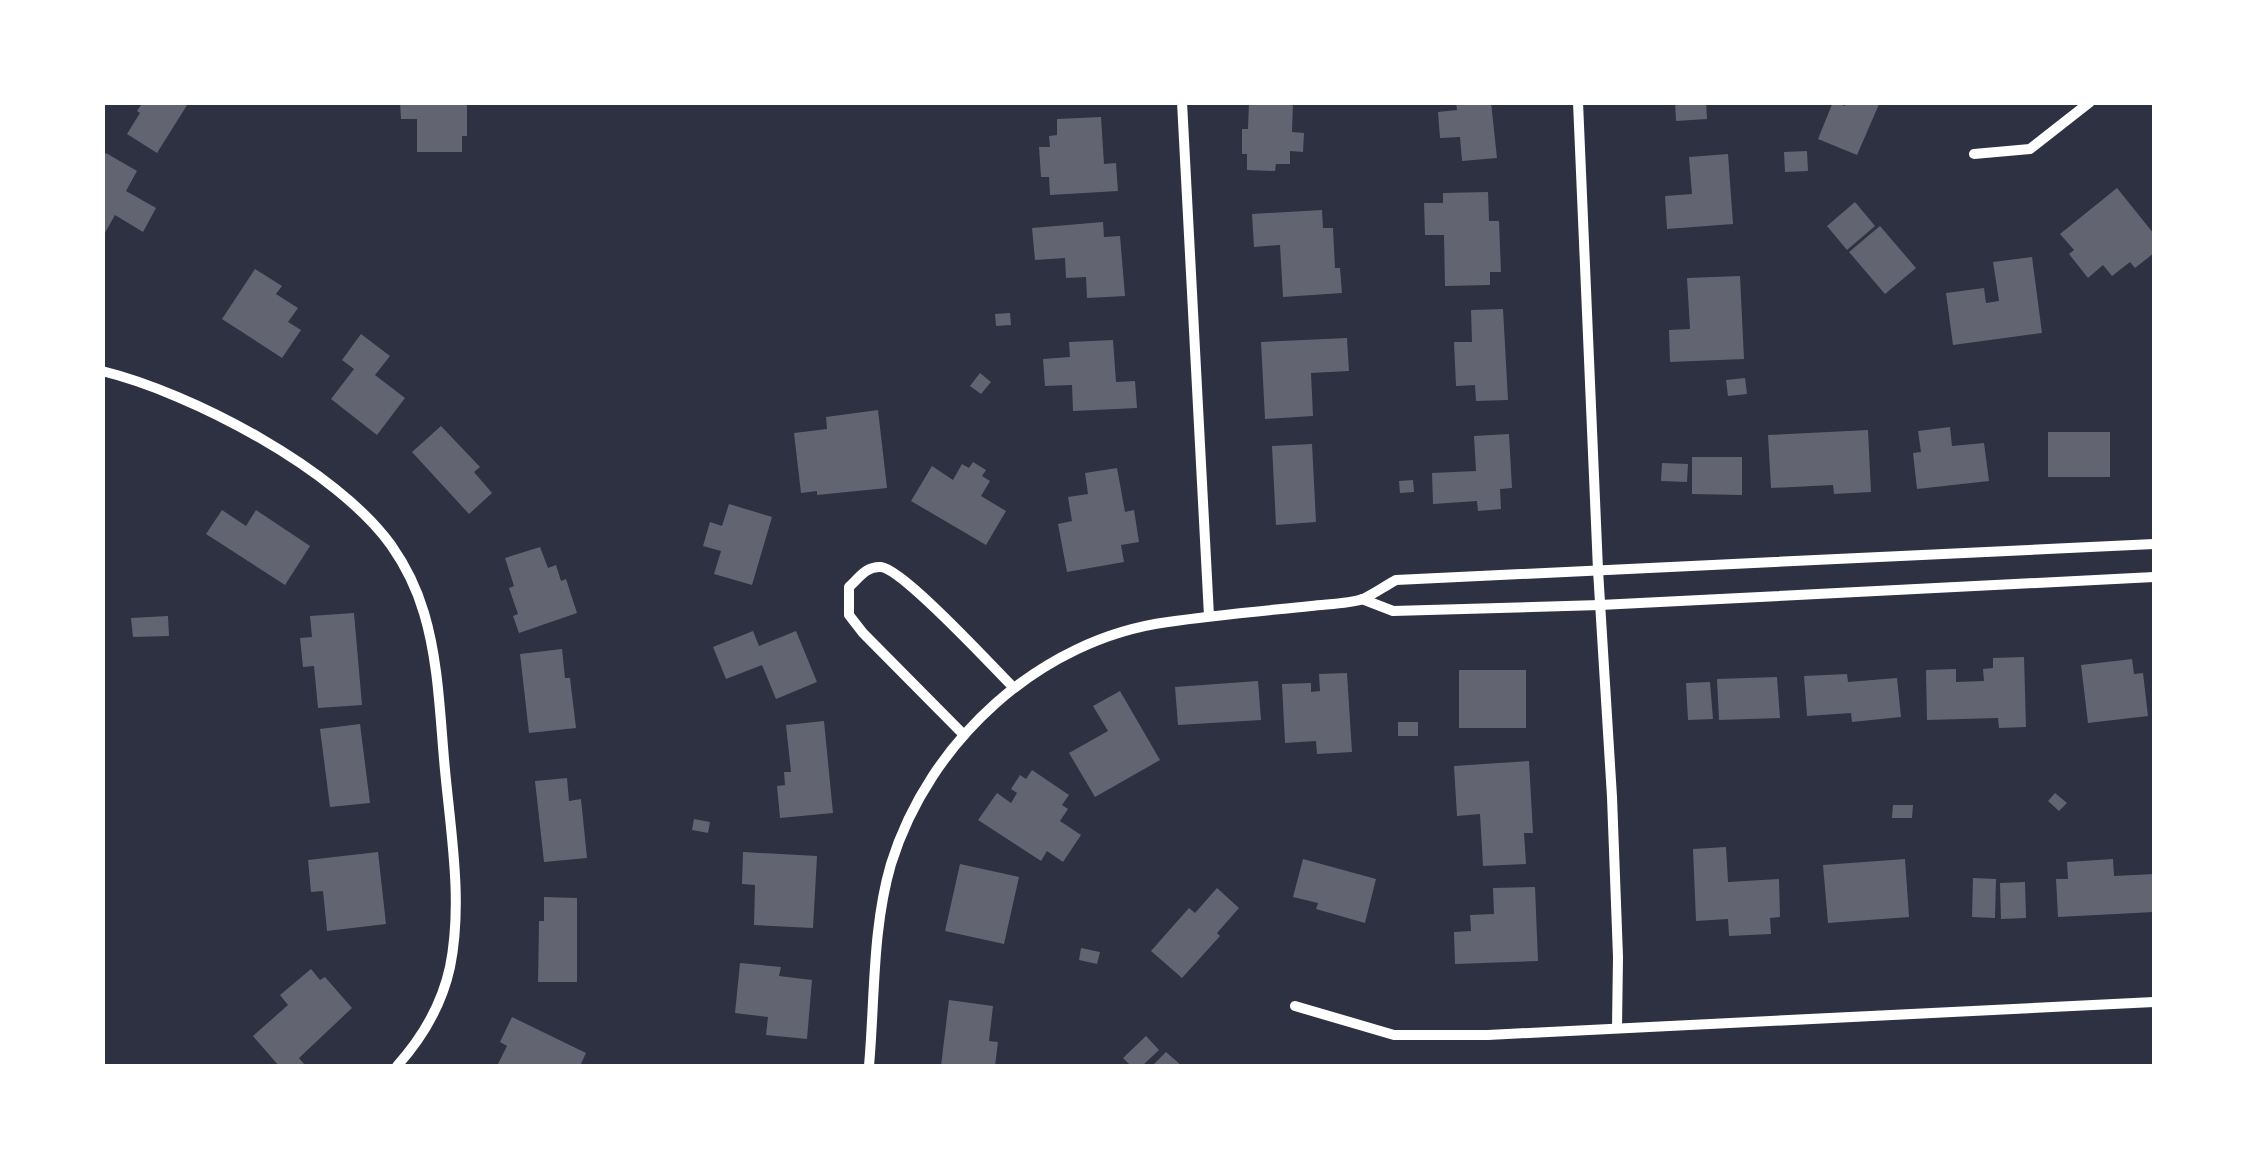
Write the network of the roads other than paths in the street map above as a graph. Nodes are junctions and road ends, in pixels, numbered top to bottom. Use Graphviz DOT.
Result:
graph roads {
  1 [pos="1182,102"];
  2 [pos="1578,102"];
  3 [pos="2090,102"];
  4 [pos="1974,154"];
  5 [pos="102,371"];
  6 [pos="2154,544"];
  7 [pos="1598,570"];
  8 [pos="2154,577"];
  9 [pos="1362,599"];
  10 [pos="1600,605"];
  11 [pos="1209,616"];
  12 [pos="1014,688"];
  13 [pos="964,735"];
  14 [pos="2154,1002"];
  15 [pos="1295,1006"];
  16 [pos="1617,1028"];
  17 [pos="398,1066"];
  18 [pos="869,1066"];
  1 -- 11 [label="street"];
  2 -- 7 [label="street"];
  3 -- 4 [label="street"];
  5 -- 17 [label="street"];
  6 -- 7 [label="street"];
  7 -- 9 [label="street"];
  7 -- 10 [label="street"];
  8 -- 10 [label="street"];
  9 -- 10 [label="street"];
  9 -- 11 [label="street"];
  10 -- 16 [label="street"];
  11 -- 12 [label="street"];
  12 -- 13 [label="street"];
  12 -- 13 [label="street"];
  13 -- 18 [label="street"];
  14 -- 16 [label="street"];
  15 -- 16 [label="street"];
}
